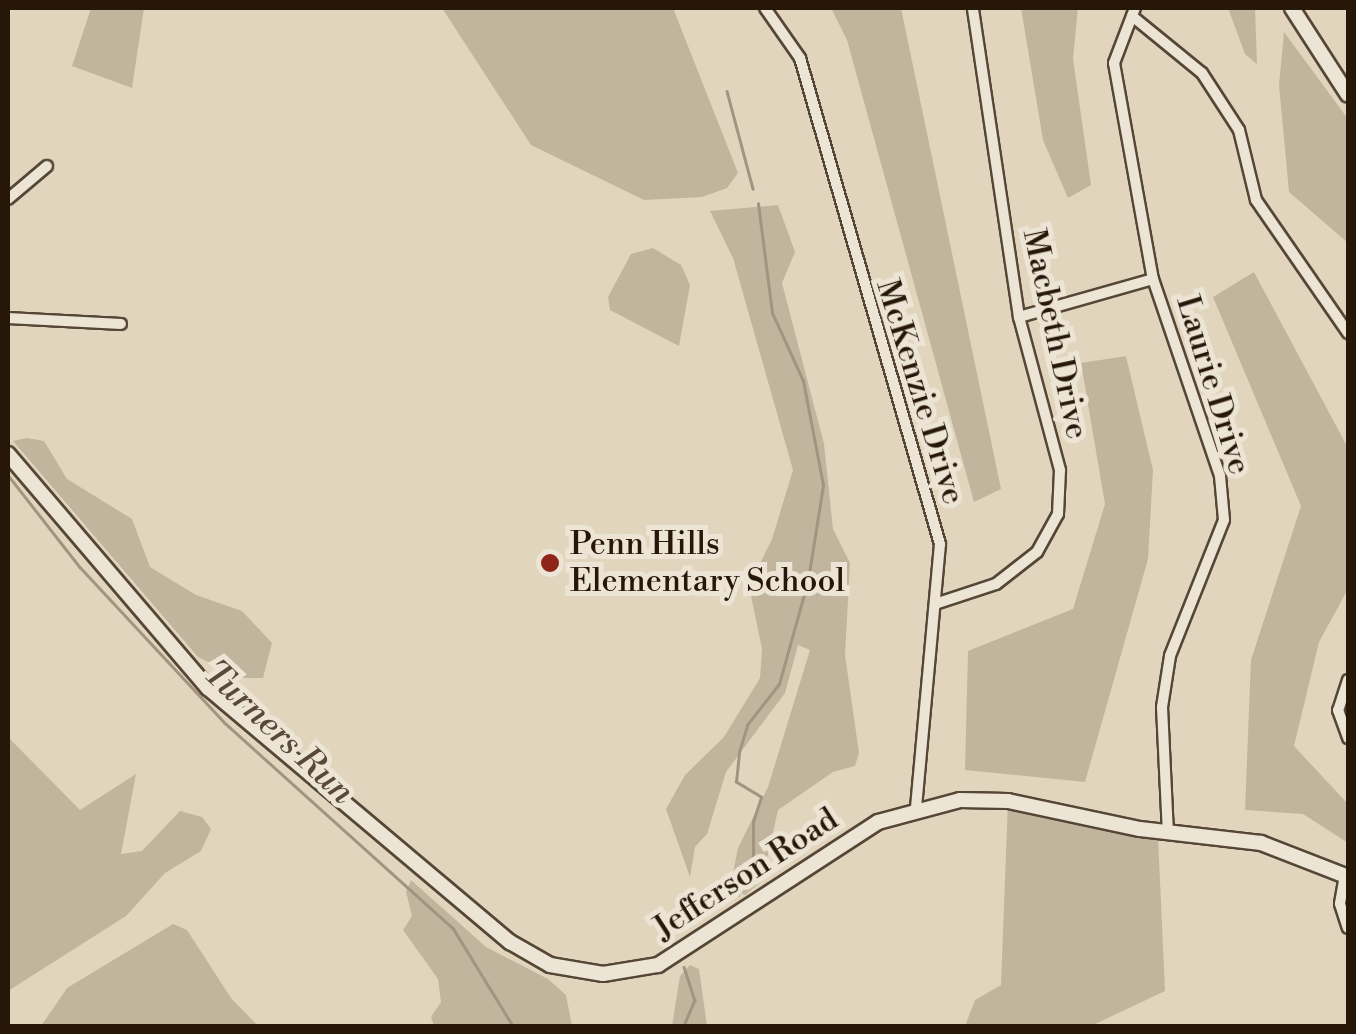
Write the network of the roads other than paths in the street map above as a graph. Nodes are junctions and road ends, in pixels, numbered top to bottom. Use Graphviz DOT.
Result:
graph roads {
  1 [pos="766,8"];
  2 [pos="973,8"];
  3 [pos="1292,8"];
  4 [pos="1134,12"];
  5 [pos="1348,95"];
  6 [pos="47,166"];
  7 [pos="8,200"];
  8 [pos="1153,279"];
  9 [pos="8,318"];
  10 [pos="1019,318"];
  11 [pos="121,324"];
  12 [pos="1348,334"];
  13 [pos="8,454"];
  14 [pos="935,604"];
  15 [pos="1348,680"];
  16 [pos="1348,738"];
  17 [pos="916,808"];
  18 [pos="1168,833"];
  19 [pos="1347,876"];
  20 [pos="1348,928"];
  1 -- 14 [label="street, McKenzie Drive"];
  2 -- 10 [label="street, Macbeth Drive"];
  3 -- 5 [label="street"];
  4 -- 8 [label="street, Laurie Drive"];
  4 -- 12 [label="street"];
  6 -- 7 [label="street"];
  8 -- 10 [label="street"];
  8 -- 18 [label="street, Laurie Drive"];
  9 -- 11 [label="street"];
  10 -- 14 [label="street, Macbeth Drive"];
  13 -- 17 [label="street, Jefferson Road"];
  14 -- 17 [label="street, McKenzie Drive"];
  15 -- 16 [label="street"];
  17 -- 18 [label="street, Jefferson Road"];
  18 -- 19 [label="street, Jefferson Road"];
  19 -- 20 [label="street"];
}
